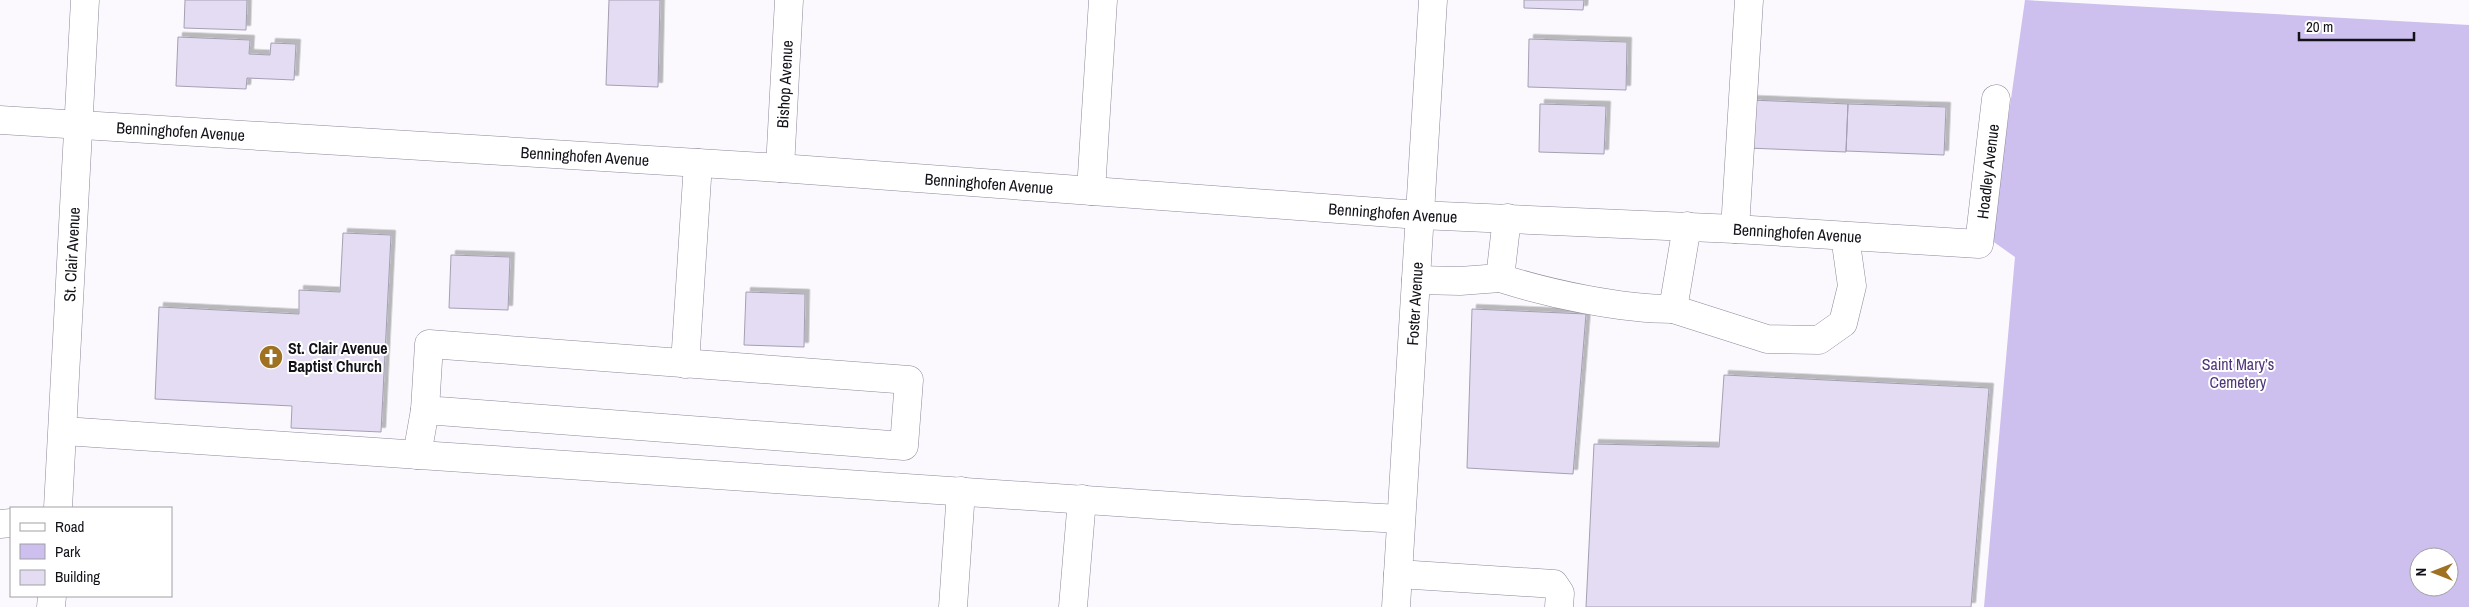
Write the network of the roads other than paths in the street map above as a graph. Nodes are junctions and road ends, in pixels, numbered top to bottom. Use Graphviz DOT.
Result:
graph roads {
  1 [pos="85,0"];
  2 [pos="789,0"];
  3 [pos="1103,0"];
  4 [pos="1433,0"];
  5 [pos="1749,0"];
  6 [pos="1996,99"];
  7 [pos="0,120"];
  8 [pos="77,125"];
  9 [pos="698,163"];
  10 [pos="780,168"];
  11 [pos="1091,191"];
  12 [pos="1419,214"];
  13 [pos="1507,218"];
  14 [pos="1687,226"];
  15 [pos="1735,229"];
  16 [pos="1845,236"];
  17 [pos="1979,244"];
  18 [pos="1500,278"];
  19 [pos="1416,280"];
  20 [pos="1673,309"];
  21 [pos="685,364"];
  22 [pos="425,410"];
  23 [pos="64,431"];
  24 [pos="418,455"];
  25 [pos="960,491"];
  26 [pos="1082,499"];
  27 [pos="58,507"];
  28 [pos="1401,519"];
  29 [pos="1398,574"];
  30 [pos="954,607"];
  31 [pos="1073,607"];
  32 [pos="1396,607"];
  33 [pos="1559,607"];
  1 -- 8 [label="street, St. Clair Avenue"];
  2 -- 10 [label="street, Bishop Avenue"];
  3 -- 11 [label="street"];
  4 -- 12 [label="street, Foster Avenue"];
  5 -- 15 [label="street"];
  6 -- 17 [label="street, Hoadley Avenue"];
  7 -- 8 [label="street, Benninghofen Avenue"];
  8 -- 9 [label="street, Benninghofen Avenue"];
  8 -- 23 [label="street, St. Clair Avenue"];
  9 -- 10 [label="street, Benninghofen Avenue"];
  9 -- 21 [label="street"];
  10 -- 11 [label="street, Benninghofen Avenue"];
  11 -- 12 [label="street, Benninghofen Avenue"];
  12 -- 13 [label="street, Benninghofen Avenue"];
  12 -- 19 [label="street, Foster Avenue"];
  13 -- 14 [label="street, Benninghofen Avenue"];
  13 -- 18 [label="street"];
  14 -- 15 [label="street, Benninghofen Avenue"];
  14 -- 20 [label="street"];
  15 -- 16 [label="street, Benninghofen Avenue"];
  16 -- 17 [label="street, Benninghofen Avenue"];
  16 -- 20 [label="street"];
  18 -- 19 [label="street"];
  18 -- 20 [label="street"];
  19 -- 28 [label="street, Foster Avenue"];
  21 -- 22 [label="street"];
  21 -- 22 [label="street"];
  22 -- 24 [label="street"];
  23 -- 24 [label="street"];
  23 -- 27 [label="street, St. Clair Avenue"];
  24 -- 25 [label="street"];
  25 -- 26 [label="street"];
  25 -- 30 [label="street"];
  26 -- 28 [label="street"];
  26 -- 31 [label="street"];
  28 -- 29 [label="street, Foster Avenue"];
  29 -- 32 [label="street, Foster Avenue"];
  29 -- 33 [label="street"];
}
